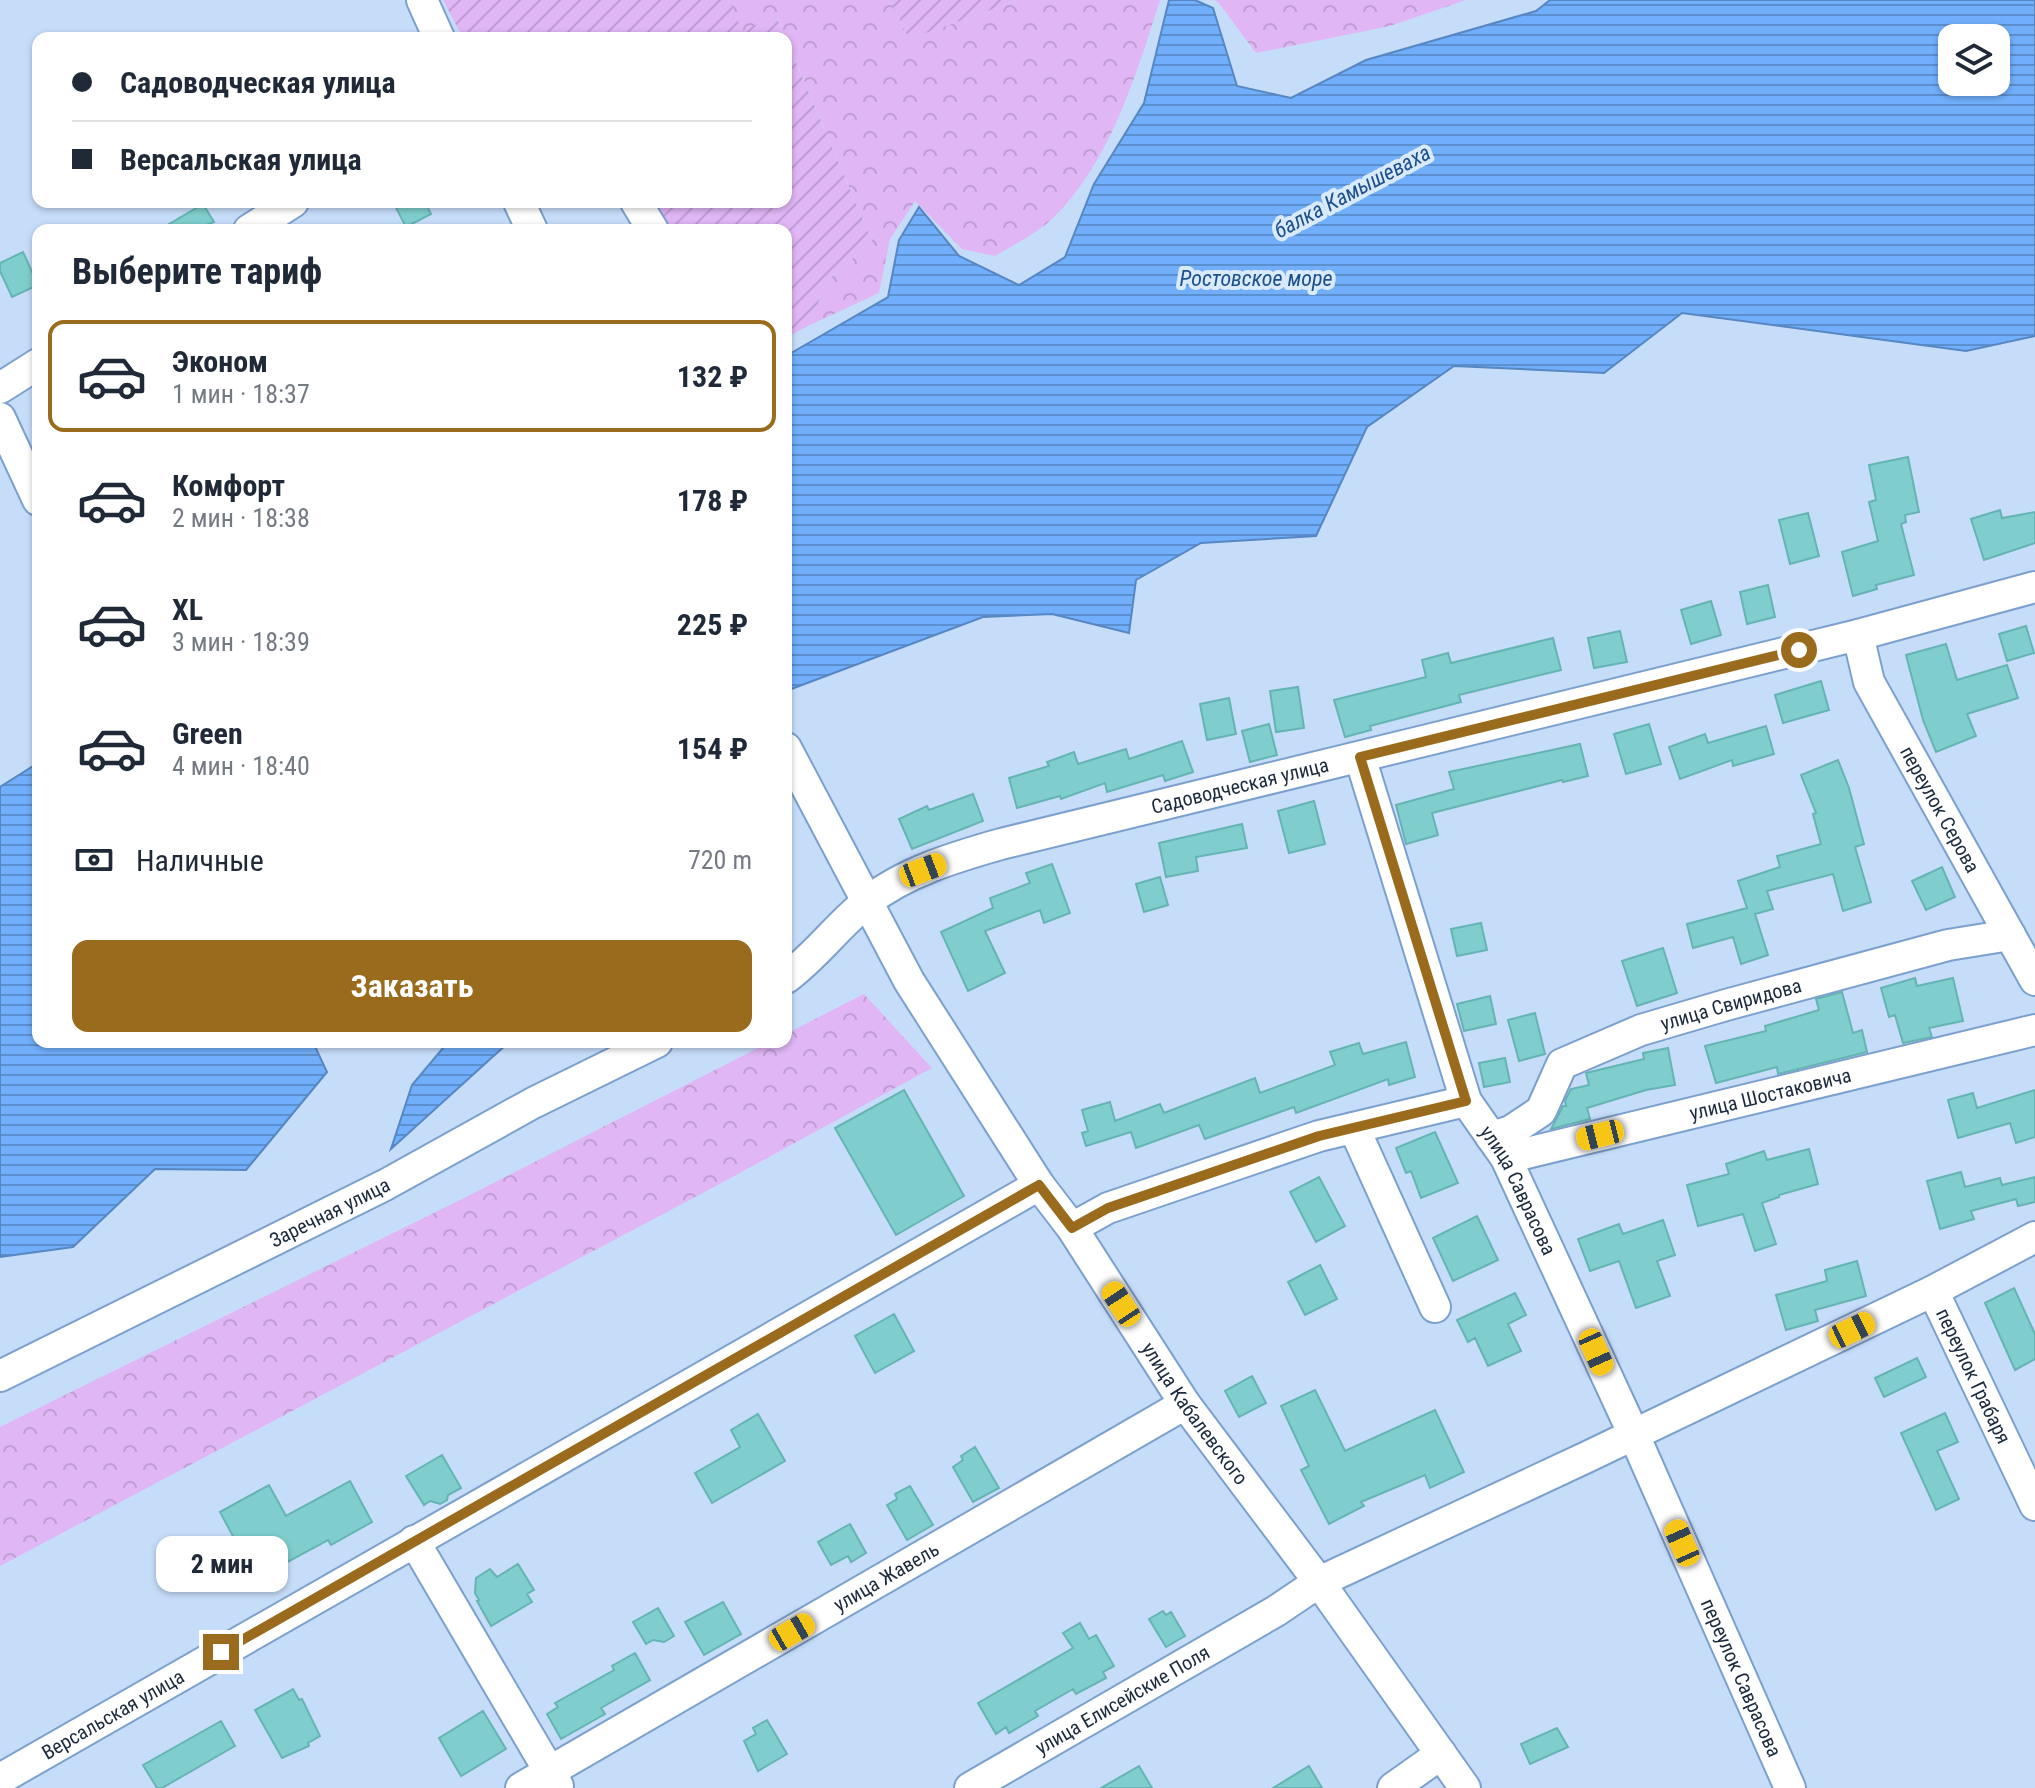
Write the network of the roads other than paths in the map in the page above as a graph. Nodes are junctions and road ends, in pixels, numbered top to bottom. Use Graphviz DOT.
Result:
graph roads {
  1 [pos="422,0"];
  2 [pos="436,32"];
  3 [pos="284,208"];
  4 [pos="258,224"];
  5 [pos="32,368"];
  6 [pos="0,388"];
  7 [pos="0,418"];
  8 [pos="32,487"];
  9 [pos="2035,587"];
  10 [pos="1858,635"];
  11 [pos="1360,757"];
  12 [pos="792,760"];
  13 [pos="867,902"];
  14 [pos="2010,935"];
  15 [pos="792,974"];
  16 [pos="2035,980"];
  17 [pos="2035,1030"];
  18 [pos="643,1048"];
  19 [pos="1466,1101"];
  20 [pos="1354,1128"];
  21 [pos="1499,1147"];
  22 [pos="1029,1191"];
  23 [pos="1072,1228"];
  24 [pos="2035,1237"];
  25 [pos="1933,1291"];
  26 [pos="1435,1307"];
  27 [pos="0,1376"];
  28 [pos="1177,1409"];
  29 [pos="1634,1435"];
  30 [pos="2035,1505"];
  31 [pos="414,1541"];
  32 [pos="1319,1582"];
  33 [pos="1441,1754"];
  34 [pos="0,1779"];
  35 [pos="554,1780"];
  36 [pos="1398,1785"];
  37 [pos="521,1788"];
  38 [pos="970,1788"];
  39 [pos="1465,1788"];
  40 [pos="1790,1788"];
  1 -- 2 [label="street"];
  3 -- 4 [label="street"];
  5 -- 6 [label="street"];
  7 -- 8 [label="street"];
  9 -- 10 [label="street, Садоводческая улица"];
  10 -- 11 [label="street, Садоводческая улица"];
  10 -- 14 [label="street, переулок Серова"];
  11 -- 13 [label="street, Садоводческая улица"];
  11 -- 19 [label="street, улица Саврасова"];
  12 -- 13 [label="street, улица Кабалевского"];
  13 -- 15 [label="street"];
  13 -- 22 [label="street, улица Кабалевского"];
  14 -- 16 [label="street, переулок Серова"];
  14 -- 21 [label="street, улица Свиридова"];
  17 -- 21 [label="street, улица Шостаковича"];
  18 -- 27 [label="street, Заречная улица"];
  19 -- 20 [label="street"];
  19 -- 21 [label="street, улица Саврасова"];
  20 -- 23 [label="street"];
  20 -- 26 [label="street"];
  21 -- 29 [label="street, улица Саврасова"];
  22 -- 23 [label="street, улица Кабалевского"];
  22 -- 31 [label="street, Версальская улица"];
  23 -- 28 [label="street, улица Кабалевского"];
  24 -- 25 [label="street"];
  25 -- 29 [label="street"];
  25 -- 30 [label="street, переулок Грабаря"];
  28 -- 32 [label="street, улица Кабалевского"];
  28 -- 35 [label="street, улица Жавель"];
  29 -- 32 [label="street, улица Елисейские Поля"];
  29 -- 40 [label="street, переулок Саврасова"];
  31 -- 34 [label="street, Версальская улица"];
  31 -- 35 [label="street"];
  32 -- 33 [label="street, улица Кабалевского"];
  32 -- 38 [label="street, улица Елисейские Поля"];
  33 -- 36 [label="street"];
  33 -- 39 [label="street, улица Кабалевского"];
  35 -- 37 [label="street, улица Жавель"];
}
